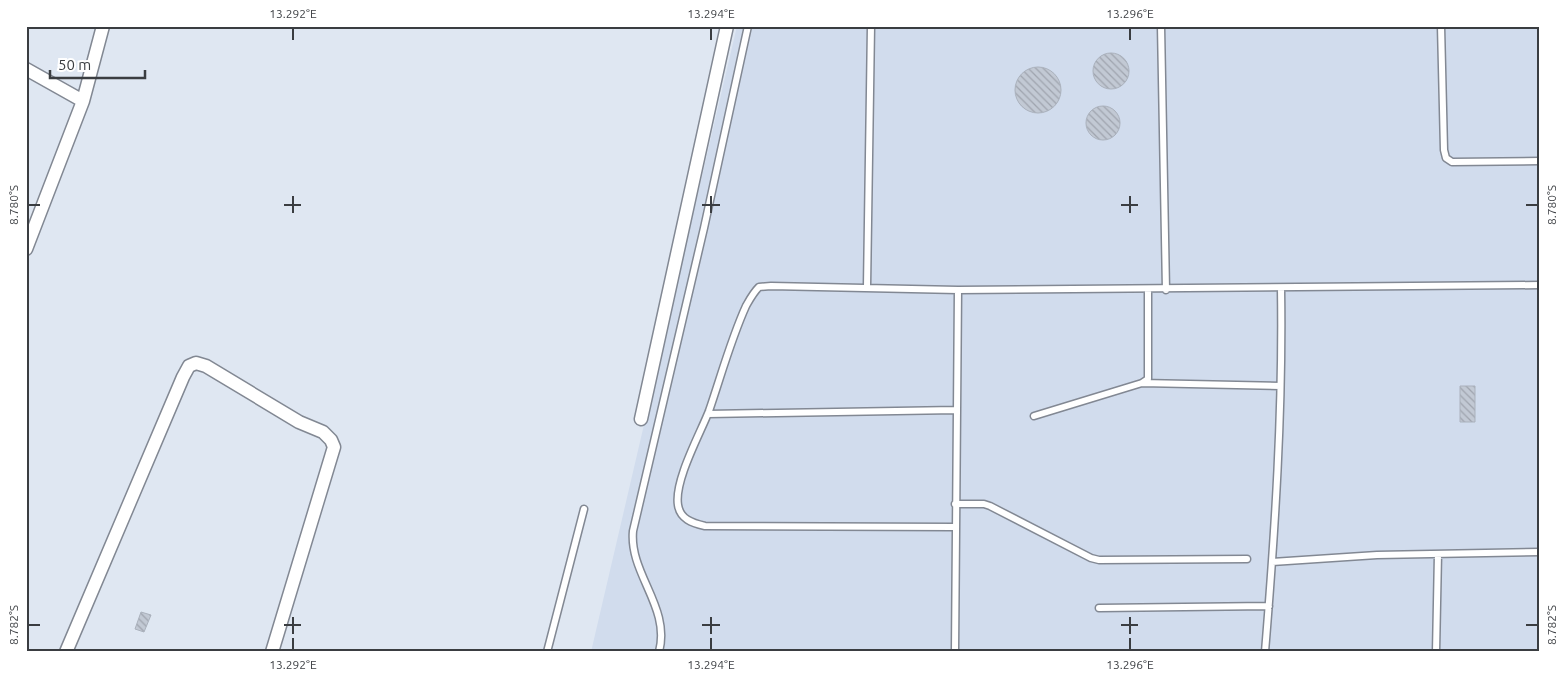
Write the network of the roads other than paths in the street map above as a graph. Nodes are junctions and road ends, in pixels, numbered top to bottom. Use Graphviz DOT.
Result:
graph roads {
  1 [pos="103,26"];
  2 [pos="727,26"];
  3 [pos="748,26"];
  4 [pos="871,26"];
  5 [pos="1161,26"];
  6 [pos="1441,26"];
  7 [pos="26,69"];
  8 [pos="82,100"];
  9 [pos="1540,161"];
  10 [pos="26,249"];
  11 [pos="1540,285"];
  12 [pos="867,287"];
  13 [pos="1281,288"];
  14 [pos="958,290"];
  15 [pos="1148,290"];
  16 [pos="1166,290"];
  17 [pos="1142,383"];
  18 [pos="1280,386"];
  19 [pos="956,410"];
  20 [pos="708,414"];
  21 [pos="1034,416"];
  22 [pos="641,419"];
  23 [pos="955,504"];
  24 [pos="584,509"];
  25 [pos="954,527"];
  26 [pos="1540,552"];
  27 [pos="1438,554"];
  28 [pos="1247,559"];
  29 [pos="1272,562"];
  30 [pos="1268,606"];
  31 [pos="1099,608"];
  32 [pos="66,652"];
  33 [pos="272,652"];
  34 [pos="547,652"];
  35 [pos="659,652"];
  36 [pos="955,652"];
  37 [pos="1265,652"];
  38 [pos="1436,652"];
  1 -- 8 [label="street"];
  2 -- 22 [label="street"];
  3 -- 35 [label="lane"];
  4 -- 12 [label="lane"];
  5 -- 16 [label="lane"];
  6 -- 9 [label="lane"];
  7 -- 8 [label="street"];
  8 -- 10 [label="street"];
  11 -- 13 [label="lane"];
  12 -- 14 [label="lane"];
  12 -- 20 [label="lane"];
  13 -- 16 [label="lane"];
  13 -- 18 [label="lane"];
  14 -- 15 [label="lane"];
  14 -- 19 [label="lane"];
  15 -- 16 [label="lane"];
  15 -- 17 [label="lane"];
  17 -- 18 [label="lane"];
  17 -- 21 [label="lane"];
  18 -- 29 [label="lane"];
  19 -- 20 [label="lane"];
  19 -- 23 [label="lane"];
  20 -- 25 [label="lane"];
  23 -- 25 [label="lane"];
  23 -- 28 [label="lane"];
  24 -- 34 [label="lane"];
  25 -- 36 [label="lane"];
  26 -- 27 [label="lane"];
  27 -- 29 [label="lane"];
  27 -- 38 [label="lane"];
  29 -- 30 [label="lane"];
  30 -- 31 [label="lane"];
  30 -- 37 [label="lane"];
  32 -- 33 [label="street"];
}
